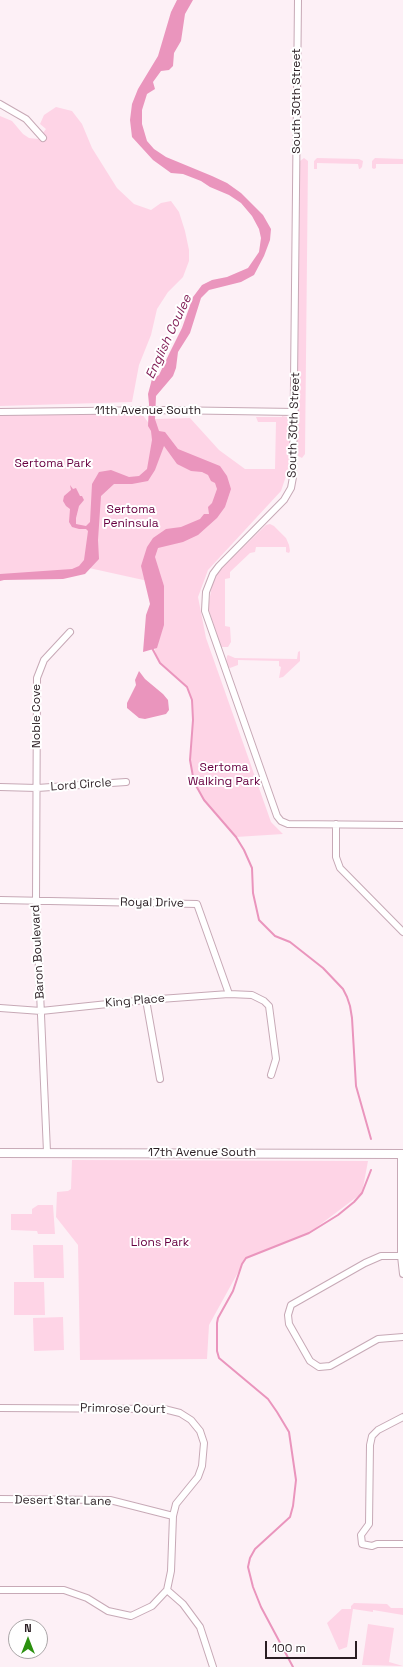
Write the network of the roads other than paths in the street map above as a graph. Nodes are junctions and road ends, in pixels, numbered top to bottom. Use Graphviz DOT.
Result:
graph roads {
  1 [pos="298,0"];
  2 [pos="0,104"];
  3 [pos="43,138"];
  4 [pos="0,412"];
  5 [pos="295,412"];
  6 [pos="70,632"];
  7 [pos="126,782"];
  8 [pos="0,787"];
  9 [pos="37,788"];
  10 [pos="336,824"];
  11 [pos="403,825"];
  12 [pos="0,900"];
  13 [pos="36,901"];
  14 [pos="403,932"];
  15 [pos="229,994"];
  16 [pos="146,1000"];
  17 [pos="0,1008"];
  18 [pos="41,1011"];
  19 [pos="271,1075"];
  20 [pos="160,1079"];
  21 [pos="47,1152"];
  22 [pos="0,1153"];
  23 [pos="402,1154"];
  24 [pos="402,1256"];
  25 [pos="403,1274"];
  26 [pos="403,1337"];
  27 [pos="0,1408"];
  28 [pos="403,1417"];
  29 [pos="0,1499"];
  30 [pos="173,1516"];
  31 [pos="403,1544"];
  32 [pos="0,1590"];
  33 [pos="167,1590"];
  34 [pos="213,1667"];
  1 -- 5 [label="street, South 30th Street"];
  2 -- 3 [label="street"];
  4 -- 5 [label="street, 11th Avenue South"];
  5 -- 10 [label="street, South 30th Street"];
  6 -- 9 [label="street, Noble Cove"];
  7 -- 9 [label="street, Lord Circle"];
  8 -- 9 [label="street"];
  9 -- 13 [label="street, Baron Boulevard"];
  10 -- 11 [label="street"];
  10 -- 14 [label="street"];
  12 -- 13 [label="street"];
  13 -- 15 [label="street, Royal Drive"];
  13 -- 18 [label="street, Baron Boulevard"];
  15 -- 16 [label="street, King Place"];
  15 -- 19 [label="street, King Place"];
  16 -- 18 [label="street, King Place"];
  16 -- 20 [label="street"];
  17 -- 18 [label="street, King Place"];
  18 -- 21 [label="street, Baron Boulevard"];
  21 -- 22 [label="street, 17th Avenue South"];
  21 -- 23 [label="street, 17th Avenue South"];
  23 -- 24 [label="street"];
  24 -- 25 [label="street"];
  24 -- 26 [label="street"];
  27 -- 30 [label="street, Primrose Court"];
  28 -- 31 [label="street"];
  29 -- 30 [label="street, Desert Star Lane"];
  30 -- 33 [label="street, Primrose Court"];
  32 -- 33 [label="street"];
  33 -- 34 [label="street"];
}
